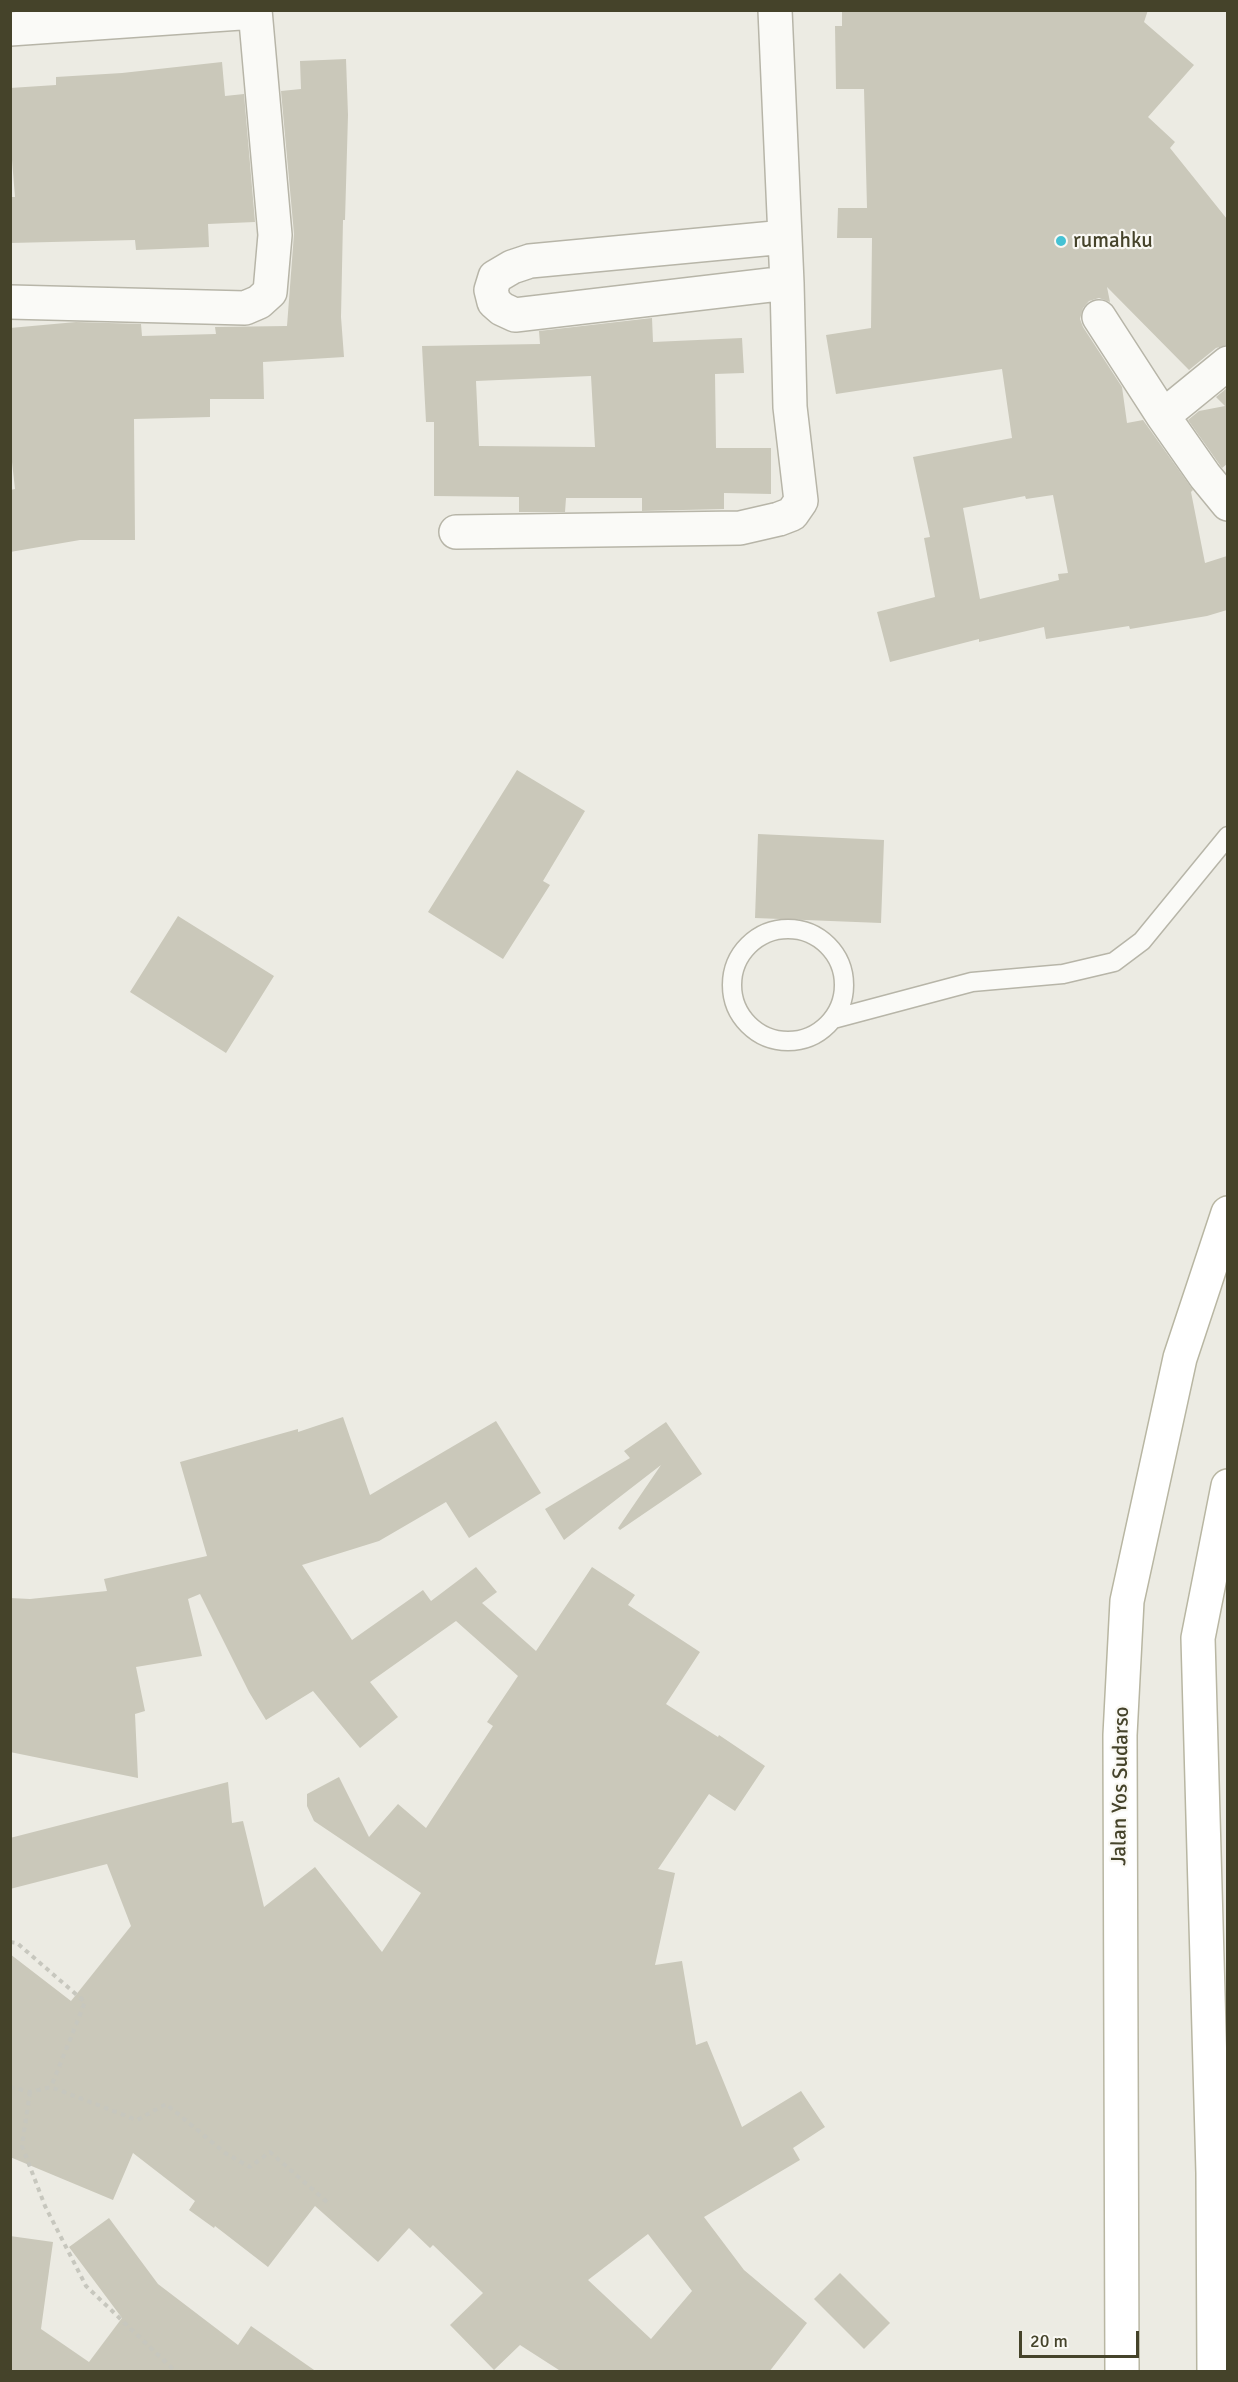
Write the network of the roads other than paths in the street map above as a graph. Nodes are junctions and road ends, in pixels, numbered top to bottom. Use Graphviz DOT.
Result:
graph roads {
  1 [pos="775,10"];
  2 [pos="255,11"];
  3 [pos="10,29"];
  4 [pos="785,237"];
  5 [pos="787,283"];
  6 [pos="10,302"];
  7 [pos="1099,317"];
  8 [pos="1227,363"];
  9 [pos="1163,416"];
  10 [pos="1227,504"];
  11 [pos="456,532"];
  12 [pos="1227,836"];
  13 [pos="833,1019"];
  14 [pos="1227,1213"];
  15 [pos="1226,1496"];
  16 [pos="1220,2172"];
  17 [pos="1122,2372"];
  18 [pos="1214,2372"];
  1 -- 4 [label="street"];
  2 -- 3 [label="street"];
  2 -- 6 [label="street"];
  4 -- 5 [label="street"];
  4 -- 5 [label="street"];
  5 -- 11 [label="street"];
  7 -- 9 [label="street"];
  8 -- 9 [label="street"];
  9 -- 10 [label="street"];
  12 -- 13 [label="lane"];
  13 -- 13 [label="lane"];
  14 -- 17 [label="main road, Jalan Yos Sudarso"];
  15 -- 16 [label="main road"];
  16 -- 18 [label="main road"];
}
